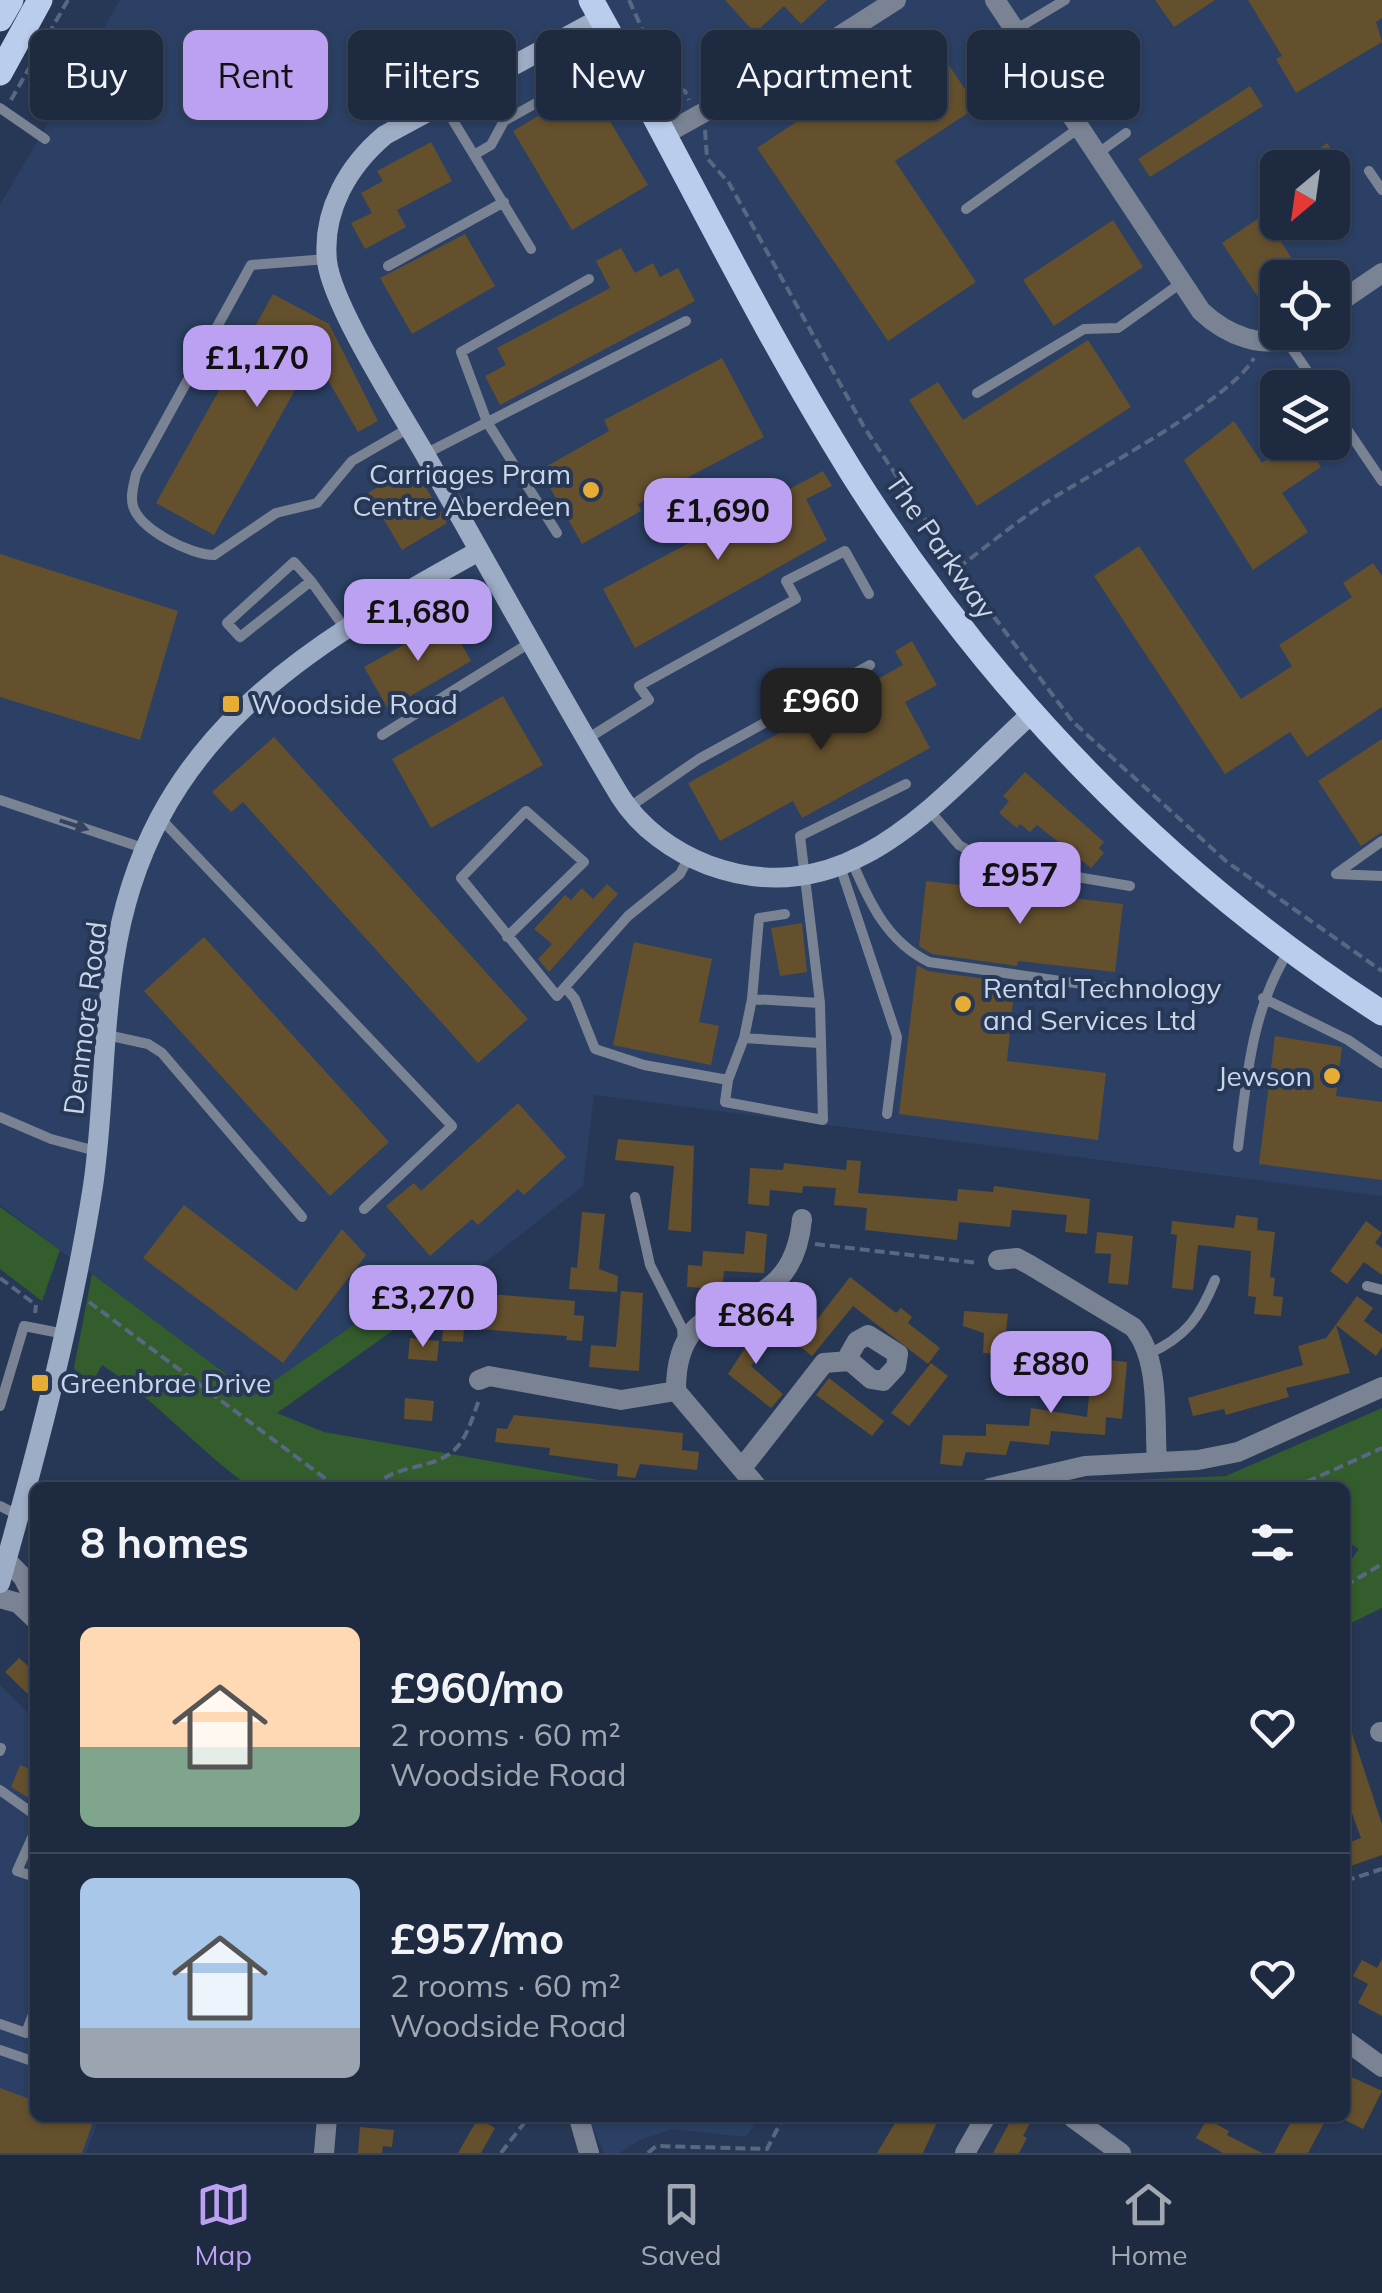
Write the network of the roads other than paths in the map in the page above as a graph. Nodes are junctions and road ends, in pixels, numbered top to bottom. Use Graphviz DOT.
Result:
graph roads {
  1 [pos="11,0"];
  2 [pos="40,0"];
  3 [pos="995,0"];
  4 [pos="1065,0"];
  5 [pos="891,2"];
  6 [pos="596,9"];
  7 [pos="0,19"];
  8 [pos="848,30"];
  9 [pos="1015,30"];
  10 [pos="1024,30"];
  11 [pos="516,59"];
  12 [pos="0,72"];
  13 [pos="536,103"];
  14 [pos="3,109"];
  15 [pos="701,112"];
  16 [pos="411,120"];
  17 [pos="453,120"];
  18 [pos="1074,120"];
  19 [pos="1079,128"];
  20 [pos="664,134"];
  21 [pos="1126,134"];
  22 [pos="45,139"];
  23 [pos="1097,154"];
  24 [pos="474,155"];
  25 [pos="1369,171"];
  26 [pos="1382,190"];
  27 [pos="504,202"];
  28 [pos="966,209"];
  29 [pos="531,249"];
  30 [pos="327,259"];
  31 [pos="388,266"];
  32 [pos="1382,272"];
  33 [pos="589,279"];
  34 [pos="1182,282"];
  35 [pos="1350,294"];
  36 [pos="686,321"];
  37 [pos="1260,339"];
  38 [pos="977,393"];
  39 [pos="487,422"];
  40 [pos="410,428"];
  41 [pos="1350,434"];
  42 [pos="425,454"];
  43 [pos="1382,481"];
  44 [pos="557,533"];
  45 [pos="479,551"];
  46 [pos="310,582"];
  47 [pos="869,594"];
  48 [pos="344,627"];
  49 [pos="531,642"];
  50 [pos="870,665"];
  51 [pos="1031,714"];
  52 [pos="382,735"];
  53 [pos="587,739"];
  54 [pos="906,784"];
  55 [pos="0,800"];
  56 [pos="628,809"];
  57 [pos="928,809"];
  58 [pos="161,820"];
  59 [pos="1382,841"];
  60 [pos="148,849"];
  61 [pos="689,857"];
  62 [pos="846,866"];
  63 [pos="802,876"];
  64 [pos="1382,876"];
  65 [pos="1130,886"];
  66 [pos="785,914"];
  67 [pos="507,937"];
  68 [pos="1290,949"];
  69 [pos="565,987"];
  70 [pos="1123,990"];
  71 [pos="1263,998"];
  72 [pos="752,999"];
  73 [pos="820,1004"];
  74 [pos="1382,1013"];
  75 [pos="108,1035"];
  76 [pos="744,1038"];
  77 [pos="819,1044"];
  78 [pos="1382,1063"];
  79 [pos="728,1080"];
  80 [pos="887,1114"];
  81 [pos="0,1118"];
  82 [pos="1238,1147"];
  83 [pos="97,1152"];
  84 [pos="635,1197"];
  85 [pos="364,1210"];
  86 [pos="302,1217"];
  87 [pos="802,1219"];
  88 [pos="1039,1243"];
  89 [pos="998,1260"];
  90 [pos="1030,1265"];
  91 [pos="1215,1280"];
  92 [pos="1367,1286"];
  93 [pos="1382,1290"];
  94 [pos="65,1334"];
  95 [pos="684,1346"];
  96 [pos="1148,1354"];
  97 [pos="850,1361"];
  98 [pos="479,1380"];
  99 [pos="1382,1387"];
  100 [pos="676,1391"];
  101 [pos="0,1406"];
  102 [pos="1157,1462"];
  103 [pos="742,1468"];
  104 [pos="753,1482"];
  105 [pos="1016,1482"];
  106 [pos="9,1510"];
  107 [pos="6,1560"];
  108 [pos="0,1583"];
  109 [pos="30,1591"];
  110 [pos="0,1598"];
  111 [pos="30,1614"];
  112 [pos="0,1790"];
  113 [pos="30,1811"];
  114 [pos="30,1842"];
  115 [pos="30,1875"];
  116 [pos="30,2022"];
  117 [pos="0,2024"];
  118 [pos="1350,2044"];
  119 [pos="0,2050"];
  120 [pos="30,2060"];
  121 [pos="1382,2068"];
  122 [pos="327,2122"];
  123 [pos="583,2122"];
  124 [pos="983,2122"];
  125 [pos="1078,2122"];
  126 [pos="324,2153"];
  127 [pos="588,2153"];
  128 [pos="965,2153"];
  129 [pos="1121,2153"];
  1 -- 7 [label="main road"];
  2 -- 12 [label="main road"];
  3 -- 9 [label="street"];
  4 -- 10 [label="lane"];
  5 -- 8 [label="street"];
  6 -- 11 [label="street"];
  6 -- 20 [label="main road, The Parkway"];
  13 -- 24 [label="lane"];
  14 -- 22 [label="lane"];
  15 -- 20 [label="street"];
  16 -- 30 [label="street"];
  17 -- 24 [label="lane"];
  18 -- 19 [label="street"];
  19 -- 23 [label="street"];
  19 -- 28 [label="lane"];
  20 -- 51 [label="main road, The Parkway"];
  21 -- 23 [label="lane"];
  23 -- 34 [label="street"];
  24 -- 27 [label="lane"];
  25 -- 26 [label="lane"];
  27 -- 29 [label="lane"];
  27 -- 31 [label="lane"];
  30 -- 40 [label="street"];
  30 -- 40 [label="lane"];
  32 -- 35 [label="street"];
  33 -- 39 [label="lane"];
  34 -- 37 [label="street"];
  34 -- 38 [label="lane"];
  36 -- 39 [label="lane"];
  39 -- 42 [label="lane"];
  39 -- 44 [label="lane"];
  40 -- 42 [label="street"];
  41 -- 43 [label="lane"];
  42 -- 45 [label="street"];
  45 -- 48 [label="street, Denmore Road"];
  45 -- 49 [label="street"];
  46 -- 46 [label="lane"];
  46 -- 48 [label="lane"];
  47 -- 53 [label="lane"];
  48 -- 58 [label="street, Denmore Road"];
  49 -- 52 [label="lane"];
  49 -- 53 [label="street"];
  50 -- 56 [label="lane"];
  51 -- 57 [label="street"];
  51 -- 68 [label="main road, The Parkway"];
  53 -- 56 [label="street"];
  54 -- 63 [label="lane"];
  55 -- 60 [label="lane, one-way"];
  56 -- 61 [label="street"];
  57 -- 62 [label="street"];
  57 -- 65 [label="lane"];
  58 -- 60 [label="street, Denmore Road"];
  58 -- 85 [label="lane"];
  59 -- 64 [label="lane"];
  60 -- 75 [label="street, Denmore Road"];
  61 -- 63 [label="street"];
  61 -- 69 [label="lane"];
  62 -- 63 [label="street"];
  62 -- 70 [label="lane"];
  62 -- 80 [label="lane"];
  63 -- 73 [label="lane"];
  66 -- 72 [label="lane"];
  67 -- 67 [label="lane"];
  67 -- 69 [label="lane"];
  68 -- 71 [label="lane"];
  68 -- 74 [label="main road, The Parkway"];
  69 -- 79 [label="lane"];
  71 -- 78 [label="lane"];
  71 -- 82 [label="lane"];
  72 -- 73 [label="lane"];
  72 -- 76 [label="lane"];
  73 -- 77 [label="lane"];
  75 -- 83 [label="street, Denmore Road"];
  75 -- 86 [label="lane"];
  76 -- 77 [label="lane"];
  76 -- 79 [label="lane"];
  77 -- 79 [label="lane"];
  81 -- 83 [label="lane"];
  83 -- 94 [label="street, Denmore Road"];
  84 -- 95 [label="lane"];
  87 -- 95 [label="street"];
  88 -- 90 [label="street"];
  89 -- 90 [label="street"];
  90 -- 96 [label="street"];
  91 -- 96 [label="lane"];
  92 -- 93 [label="lane"];
  94 -- 101 [label="lane"];
  94 -- 106 [label="street, Denmore Road"];
  95 -- 100 [label="street"];
  96 -- 102 [label="street"];
  97 -- 103 [label="street"];
  98 -- 100 [label="street"];
  99 -- 102 [label="street"];
  100 -- 103 [label="street"];
  102 -- 105 [label="street"];
  103 -- 104 [label="street"];
  106 -- 107 [label="street, Denmore Road"];
  107 -- 108 [label="street, Denmore Road"];
  107 -- 109 [label="street"];
  110 -- 111 [label="street"];
  112 -- 113 [label="lane"];
  114 -- 115 [label="lane"];
  116 -- 117 [label="lane"];
  118 -- 121 [label="street"];
  119 -- 120 [label="lane"];
  122 -- 126 [label="street"];
  123 -- 127 [label="street"];
  124 -- 128 [label="street"];
  125 -- 129 [label="street"];
}
